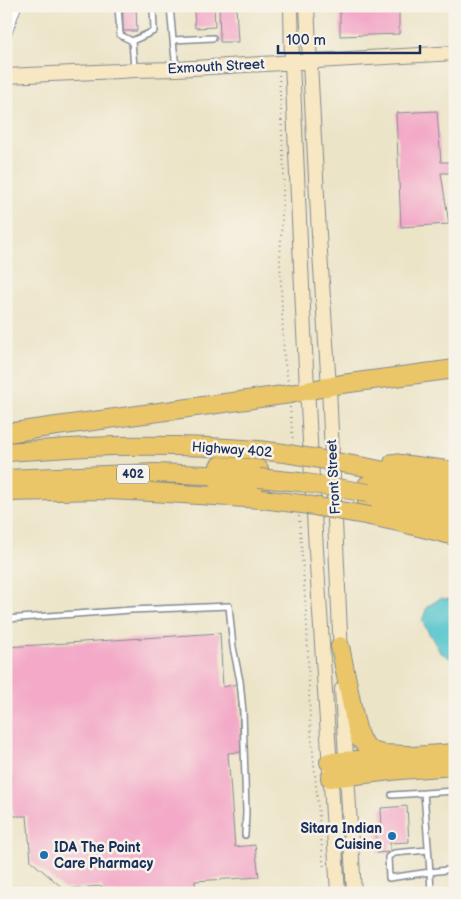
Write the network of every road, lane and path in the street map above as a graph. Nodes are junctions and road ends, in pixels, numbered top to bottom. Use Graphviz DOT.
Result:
graph roads {
  1 [pos="16,6"];
  2 [pos="118,6"];
  3 [pos="153,6"];
  4 [pos="170,6"];
  5 [pos="291,6"];
  6 [pos="307,6"];
  7 [pos="6,34"];
  8 [pos="213,38"];
  9 [pos="173,40"];
  10 [pos="132,41"];
  11 [pos="455,53"];
  12 [pos="292,62"];
  13 [pos="310,62"];
  14 [pos="176,69"];
  15 [pos="134,70"];
  16 [pos="6,76"];
  17 [pos="455,369"];
  18 [pos="329,387"];
  19 [pos="307,390"];
  20 [pos="6,433"];
  21 [pos="6,452"];
  22 [pos="6,469"];
  23 [pos="455,471"];
  24 [pos="6,479"];
  25 [pos="260,483"];
  26 [pos="367,487"];
  27 [pos="455,488"];
  28 [pos="6,492"];
  29 [pos="455,506"];
  30 [pos="455,514"];
  31 [pos="455,523"];
  32 [pos="455,536"];
  33 [pos="6,620"];
  34 [pos="340,646"];
  35 [pos="455,753"];
  36 [pos="408,755"];
  37 [pos="455,766"];
  38 [pos="338,769"];
  39 [pos="455,791"];
  40 [pos="424,794"];
  41 [pos="392,795"];
  42 [pos="245,835"];
  43 [pos="428,850"];
  44 [pos="455,869"];
  45 [pos="430,872"];
  46 [pos="338,893"];
  47 [pos="354,893"];
  48 [pos="431,893"];
  1 -- 7 [label="street"];
  2 -- 10 [label="lane"];
  3 -- 10 [label="lane"];
  4 -- 9 [label="lane"];
  5 -- 12 [label="main road, Front Street"];
  6 -- 13 [label="main road, Front Street"];
  8 -- 9 [label="lane"];
  9 -- 14 [label="lane"];
  10 -- 15 [label="lane"];
  11 -- 13 [label="main road, Exmouth Street"];
  12 -- 13 [label="main road, Exmouth Street"];
  12 -- 14 [label="main road, Exmouth Street"];
  12 -- 19 [label="main road, Front Street"];
  13 -- 18 [label="main road, Front Street"];
  14 -- 15 [label="main road, Exmouth Street"];
  15 -- 16 [label="main road, Exmouth Street"];
  17 -- 18 [label="highway"];
  18 -- 19 [label="highway"];
  18 -- 34 [label="main road, Front Street"];
  19 -- 20 [label="highway"];
  19 -- 38 [label="main road, Front Street"];
  21 -- 26 [label="highway, Highway 402 / 402, bridge"];
  22 -- 25 [label="highway"];
  23 -- 26 [label="highway"];
  24 -- 25 [label="highway, Highway 402 / 402"];
  25 -- 26 [label="highway, Highway 402 / 402, bridge"];
  25 -- 28 [label="highway"];
  26 -- 27 [label="highway, Highway 402 / 402"];
  26 -- 29 [label="highway"];
  26 -- 30 [label="highway, Highway 402 / 402"];
  26 -- 31 [label="highway"];
  26 -- 32 [label="highway"];
  33 -- 42 [label="lane"];
  34 -- 36 [label="highway"];
  34 -- 38 [label="main road, Front Street"];
  35 -- 36 [label="highway"];
  36 -- 38 [label="highway"];
  37 -- 38 [label="highway"];
  38 -- 46 [label="main road, Front Street"];
  38 -- 47 [label="main road, Front Street"];
  39 -- 40 [label="lane"];
  40 -- 41 [label="lane"];
  40 -- 43 [label="lane"];
  43 -- 45 [label="lane"];
  43 -- 45 [label="lane"];
  44 -- 45 [label="lane"];
  45 -- 48 [label="lane"];
}
